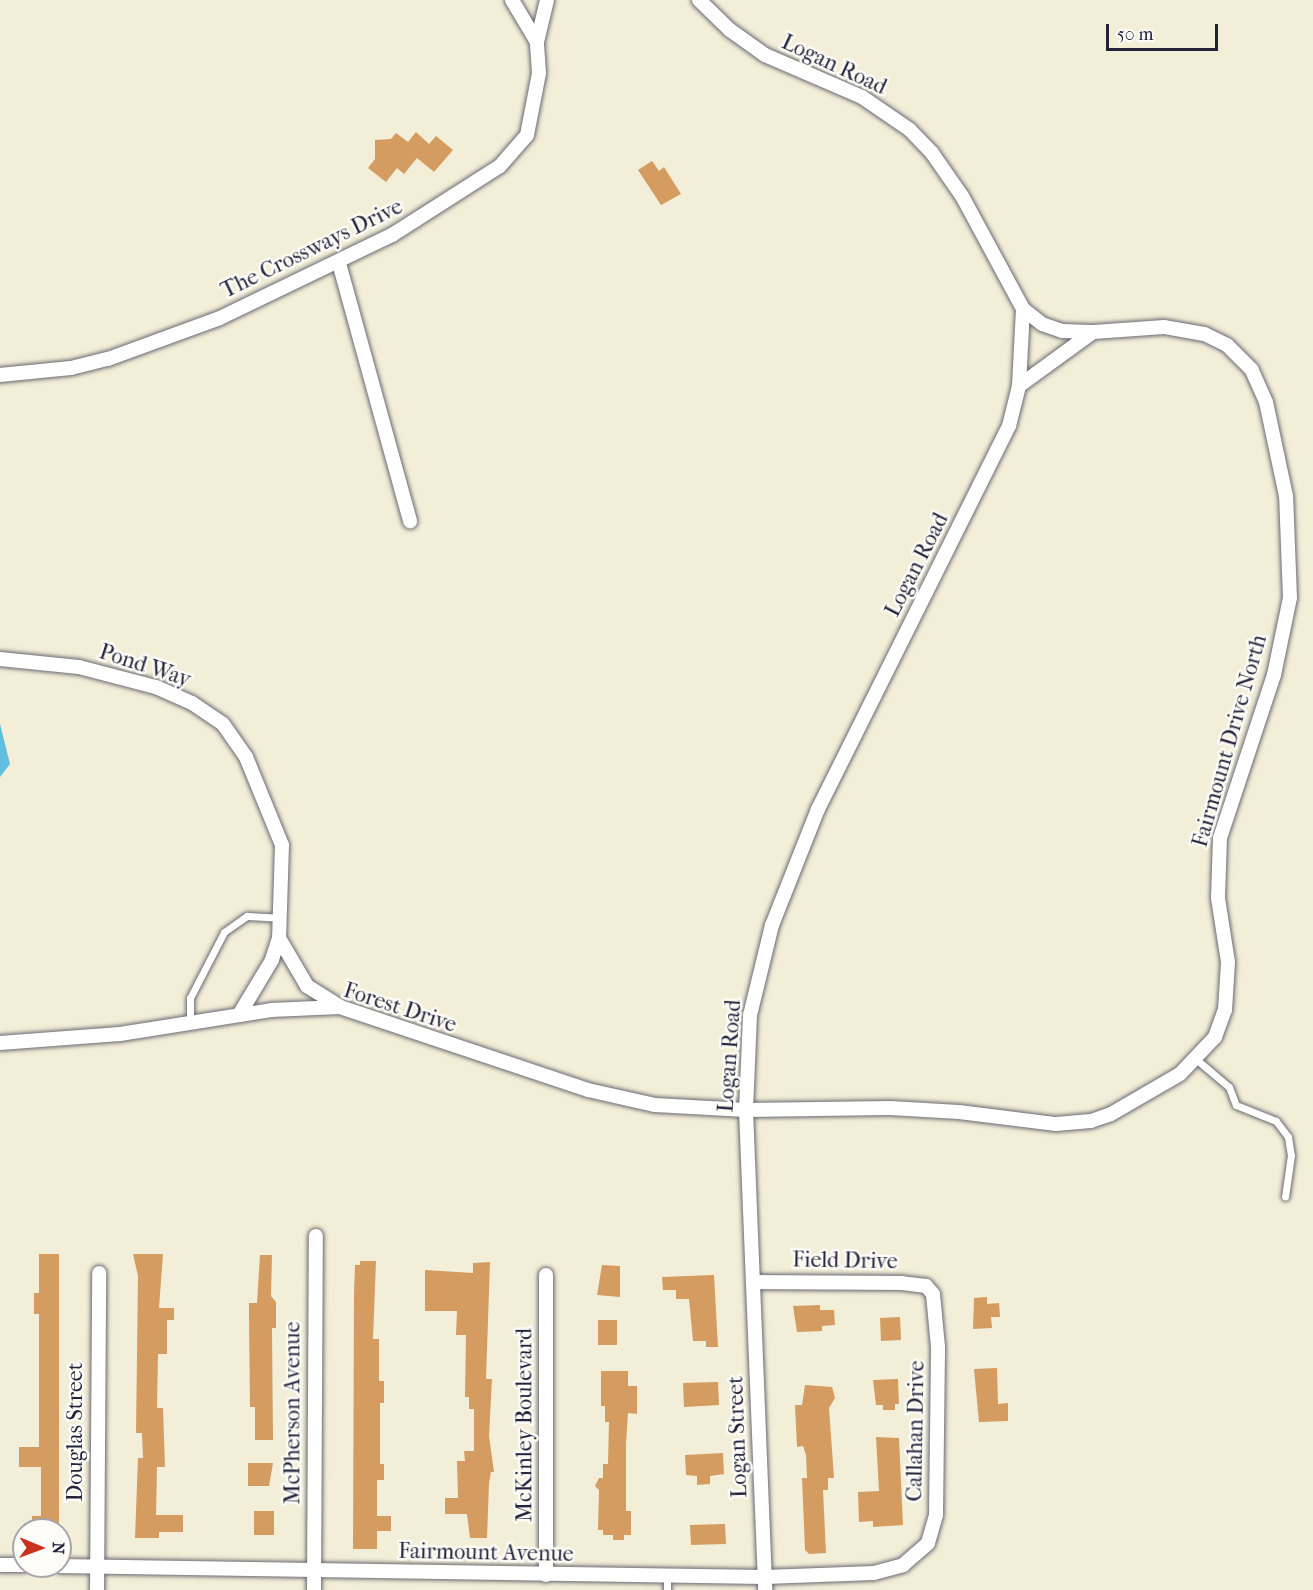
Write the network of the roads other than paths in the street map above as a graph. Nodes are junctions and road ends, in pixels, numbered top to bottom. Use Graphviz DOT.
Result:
graph roads {
  1 [pos="512,0"];
  2 [pos="547,0"];
  3 [pos="699,0"];
  4 [pos="537,42"];
  5 [pos="339,263"];
  6 [pos="1023,309"];
  7 [pos="1094,332"];
  8 [pos="0,375"];
  9 [pos="1019,386"];
  10 [pos="410,521"];
  11 [pos="0,659"];
  12 [pos="280,918"];
  13 [pos="279,938"];
  14 [pos="340,1006"];
  15 [pos="238,1015"];
  16 [pos="190,1025"];
  17 [pos="0,1043"];
  18 [pos="1197,1060"];
  19 [pos="746,1110"];
  20 [pos="1285,1197"];
  21 [pos="316,1236"];
  22 [pos="99,1273"];
  23 [pos="546,1275"];
  24 [pos="753,1282"];
  25 [pos="933,1294"];
  26 [pos="909,1561"];
  27 [pos="72,1566"];
  28 [pos="97,1566"];
  29 [pos="314,1571"];
  30 [pos="546,1575"];
  31 [pos="562,1575"];
  32 [pos="667,1583"];
  33 [pos="765,1584"];
  34 [pos="97,1590"];
  35 [pos="314,1590"];
  36 [pos="563,1590"];
  1 -- 4 [label="street"];
  2 -- 4 [label="street, The Crossways Drive"];
  3 -- 6 [label="street, Logan Road"];
  4 -- 5 [label="street, The Crossways Drive"];
  5 -- 8 [label="street, The Crossways Drive"];
  5 -- 10 [label="street"];
  6 -- 7 [label="street"];
  6 -- 9 [label="street, Logan Road"];
  7 -- 9 [label="street, Fairmount Drive North"];
  7 -- 18 [label="street, Fairmount Drive North"];
  9 -- 19 [label="street, Logan Road"];
  11 -- 12 [label="street, Pond Way"];
  12 -- 13 [label="street, Pond Way"];
  12 -- 16 [label="lane"];
  13 -- 14 [label="street"];
  13 -- 15 [label="street, Pond Way"];
  14 -- 15 [label="street, Forest Drive"];
  14 -- 19 [label="street, Forest Drive"];
  15 -- 16 [label="street, Forest Drive"];
  16 -- 17 [label="street, Forest Drive"];
  18 -- 19 [label="street, Fairmount Drive North"];
  18 -- 20 [label="lane"];
  19 -- 24 [label="street, Logan Road"];
  21 -- 29 [label="street, McPherson Avenue"];
  22 -- 28 [label="street, Douglas Street"];
  23 -- 30 [label="street, McKinley Boulevard"];
  24 -- 25 [label="street, Field Drive"];
  24 -- 33 [label="street, Logan Street"];
  25 -- 26 [label="street, Callahan Drive"];
  26 -- 33 [label="street, Fairmount Avenue"];
  27 -- 28 [label="street, Fairmount Avenue"];
  28 -- 29 [label="street, Fairmount Avenue"];
  28 -- 34 [label="street, Douglas Street"];
  29 -- 30 [label="street, Fairmount Avenue"];
  29 -- 35 [label="street, McPherson Avenue"];
  30 -- 31 [label="street, Fairmount Avenue"];
  31 -- 32 [label="street, Fairmount Avenue"];
  31 -- 36 [label="street"];
  32 -- 33 [label="street, Fairmount Avenue"];
}
